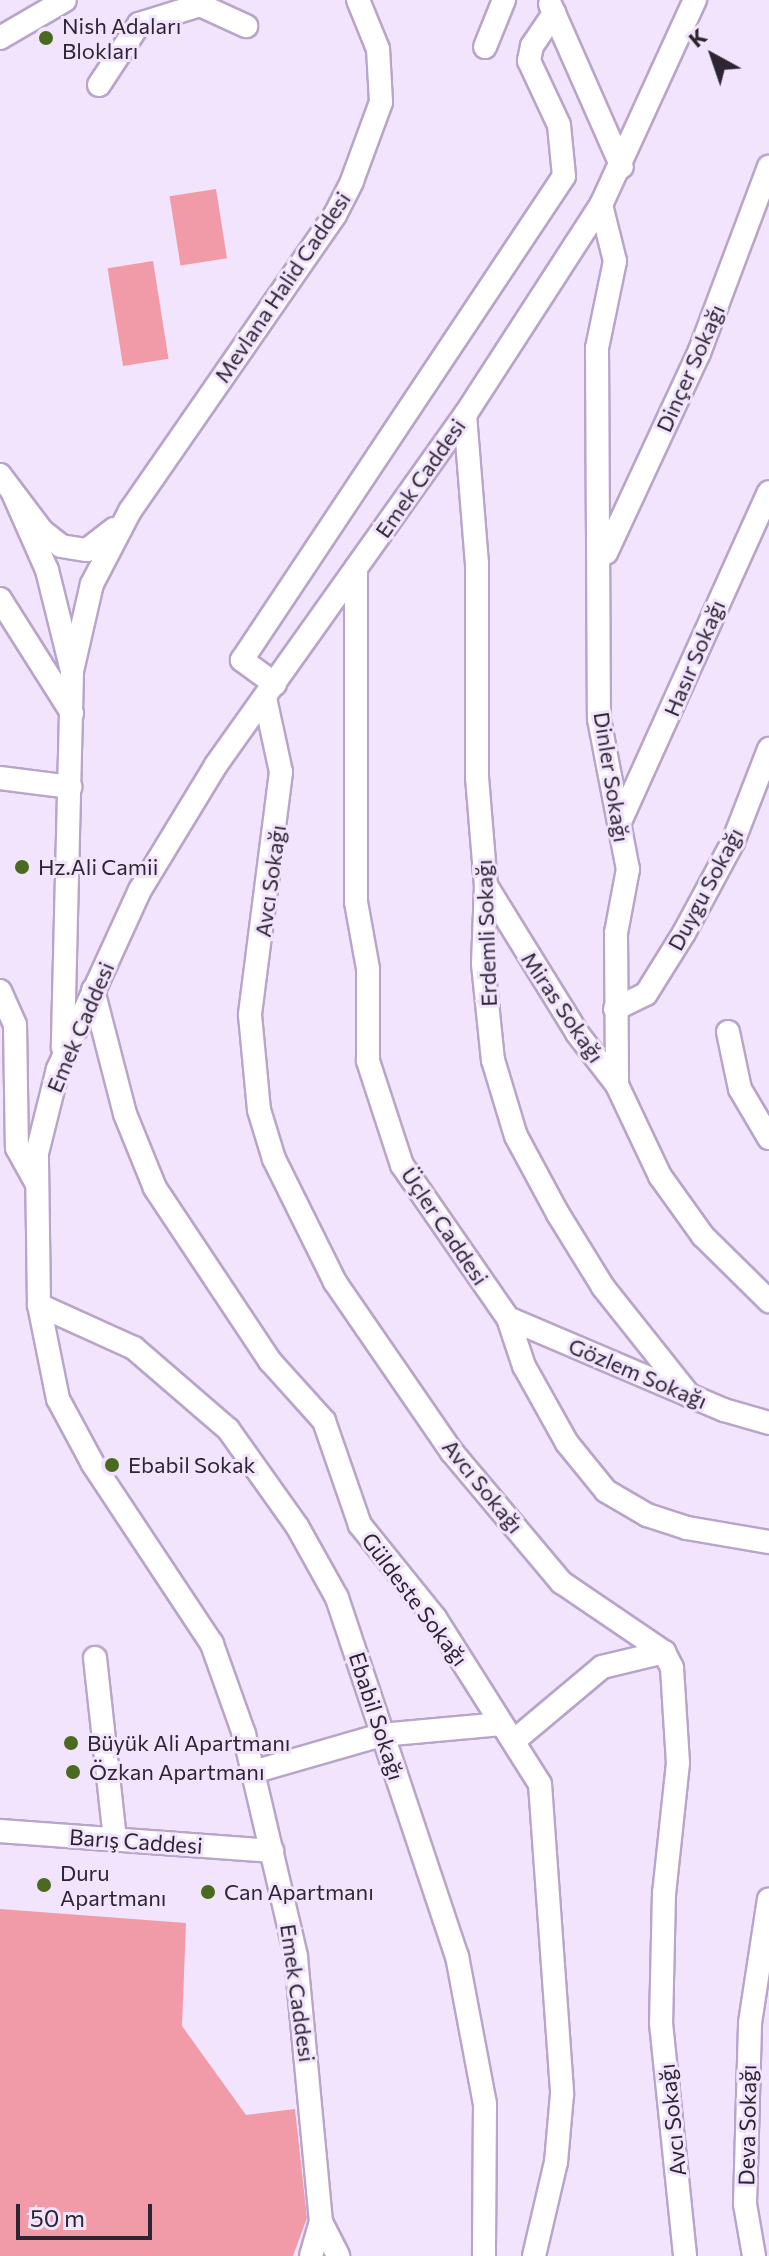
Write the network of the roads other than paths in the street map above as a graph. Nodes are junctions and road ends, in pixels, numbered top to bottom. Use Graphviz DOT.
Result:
graph roads {
  1 [pos="65,0"];
  2 [pos="358,0"];
  3 [pos="504,0"];
  4 [pos="695,0"];
  5 [pos="200,2"];
  6 [pos="551,6"];
  7 [pos="246,26"];
  8 [pos="0,38"];
  9 [pos="485,47"];
  10 [pos="99,85"];
  11 [pos="622,167"];
  12 [pos="769,167"];
  13 [pos="601,205"];
  14 [pos="465,415"];
  15 [pos="6,484"];
  16 [pos="769,492"];
  17 [pos="130,511"];
  18 [pos="74,549"];
  19 [pos="601,565"];
  20 [pos="356,568"];
  21 [pos="49,577"];
  22 [pos="94,581"];
  23 [pos="0,599"];
  24 [pos="72,671"];
  25 [pos="270,691"];
  26 [pos="74,717"];
  27 [pos="769,749"];
  28 [pos="0,778"];
  29 [pos="70,787"];
  30 [pos="619,824"];
  31 [pos="486,886"];
  32 [pos="93,990"];
  33 [pos="0,991"];
  34 [pos="615,1009"];
  35 [pos="728,1032"];
  36 [pos="63,1056"];
  37 [pos="617,1085"];
  38 [pos="769,1138"];
  39 [pos="39,1187"];
  40 [pos="769,1301"];
  41 [pos="39,1305"];
  42 [pos="508,1318"];
  43 [pos="689,1395"];
  44 [pos="769,1423"];
  45 [pos="761,1540"];
  46 [pos="769,1558"];
  47 [pos="664,1652"];
  48 [pos="95,1658"];
  49 [pos="508,1732"];
  50 [pos="381,1735"];
  51 [pos="253,1772"];
  52 [pos="0,1831"];
  53 [pos="115,1839"];
  54 [pos="272,1851"];
  55 [pos="769,1899"];
  56 [pos="321,2222"];
  57 [pos="311,2256"];
  58 [pos="338,2256"];
  59 [pos="484,2256"];
  60 [pos="534,2256"];
  61 [pos="685,2256"];
  62 [pos="754,2256"];
  1 -- 8 [label="street"];
  2 -- 17 [label="street, Mevlana Halid Caddesi"];
  3 -- 9 [label="street"];
  4 -- 11 [label="street, Emek Caddesi"];
  5 -- 7 [label="street"];
  5 -- 10 [label="street"];
  6 -- 11 [label="street"];
  6 -- 25 [label="street"];
  11 -- 13 [label="street, Emek Caddesi"];
  12 -- 19 [label="street, Dinçer Sokağı"];
  13 -- 14 [label="street, Emek Caddesi"];
  13 -- 19 [label="street, Dinler Sokağı"];
  14 -- 20 [label="street, Emek Caddesi"];
  14 -- 31 [label="street, Erdemli Sokağı"];
  15 -- 18 [label="street"];
  15 -- 21 [label="street"];
  16 -- 30 [label="street, Hasır Sokağı"];
  17 -- 18 [label="street, Mevlana Halid Caddesi"];
  17 -- 22 [label="street, Mevlana Halid Caddesi"];
  18 -- 21 [label="street"];
  18 -- 22 [label="street"];
  19 -- 30 [label="street, Dinler Sokağı"];
  20 -- 25 [label="street, Emek Caddesi"];
  20 -- 42 [label="street, Üçler Caddesi"];
  21 -- 22 [label="street"];
  21 -- 24 [label="street"];
  22 -- 24 [label="street, Mevlana Halid Caddesi"];
  23 -- 26 [label="street"];
  24 -- 26 [label="street"];
  25 -- 32 [label="street, Emek Caddesi"];
  25 -- 47 [label="street, Avcı Sokağı"];
  26 -- 29 [label="street"];
  27 -- 34 [label="street, Duygu Sokağı"];
  28 -- 29 [label="street"];
  29 -- 36 [label="street"];
  30 -- 34 [label="street, Dinler Sokağı"];
  31 -- 37 [label="street, Miras Sokağı"];
  31 -- 43 [label="street, Erdemli Sokağı"];
  32 -- 36 [label="street, Emek Caddesi"];
  32 -- 49 [label="street, Güldeste Sokağı"];
  33 -- 39 [label="street"];
  34 -- 37 [label="street, Dinler Sokağı"];
  35 -- 38 [label="street"];
  36 -- 39 [label="street, Emek Caddesi"];
  37 -- 40 [label="street, Dinler Sokağı"];
  39 -- 41 [label="street, Emek Caddesi"];
  41 -- 50 [label="street, Ebabil Sokağı"];
  41 -- 51 [label="street, Emek Caddesi"];
  42 -- 43 [label="street, Gözlem Sokağı"];
  42 -- 45 [label="street, Üçler Caddesi"];
  43 -- 44 [label="street, Gözlem Sokağı"];
  45 -- 46 [label="street"];
  47 -- 49 [label="street"];
  47 -- 61 [label="street, Avcı Sokağı"];
  48 -- 53 [label="street"];
  49 -- 50 [label="street"];
  49 -- 60 [label="street, Güldeste Sokağı"];
  50 -- 51 [label="street"];
  50 -- 59 [label="street, Ebabil Sokağı"];
  51 -- 54 [label="street, Emek Caddesi"];
  52 -- 53 [label="street, Barış Caddesi"];
  53 -- 54 [label="street, Barış Caddesi"];
  54 -- 56 [label="street, Emek Caddesi"];
  55 -- 62 [label="street, Deva Sokağı"];
  56 -- 57 [label="street, Emek Caddesi"];
  56 -- 58 [label="street"];
}
